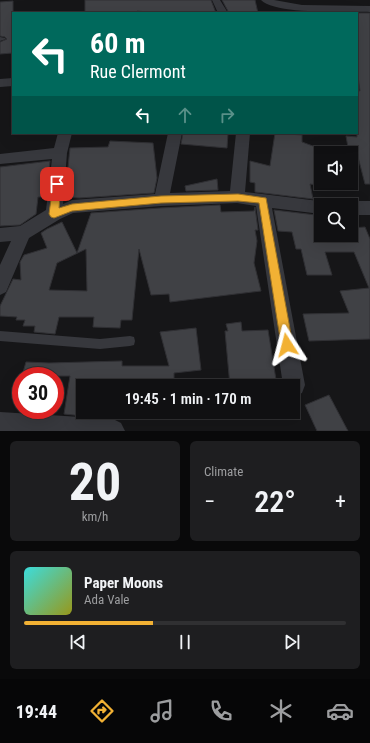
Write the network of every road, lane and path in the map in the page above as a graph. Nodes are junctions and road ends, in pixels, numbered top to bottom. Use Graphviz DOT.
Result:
graph roads {
  1 [pos="216,0"];
  2 [pos="265,0"];
  3 [pos="322,4"];
  4 [pos="370,9"];
  5 [pos="222,12"];
  6 [pos="12,82"];
  7 [pos="0,83"];
  8 [pos="65,134"];
  9 [pos="175,134"];
  10 [pos="243,134"];
  11 [pos="60,153"];
  12 [pos="0,159"];
  13 [pos="238,197"];
  14 [pos="161,200"];
  15 [pos="263,200"];
  16 [pos="314,206"];
  17 [pos="358,208"];
  18 [pos="370,208"];
  19 [pos="54,214"];
  20 [pos="23,233"];
  21 [pos="0,235"];
  22 [pos="0,286"];
  23 [pos="0,336"];
  24 [pos="130,342"];
  25 [pos="293,379"];
  26 [pos="0,423"];
  27 [pos="113,431"];
  1 -- 5 [label="street"];
  2 -- 3 [label="street"];
  3 -- 4 [label="street"];
  6 -- 7 [label="street"];
  8 -- 11 [label="street"];
  9 -- 14 [label="street"];
  10 -- 13 [label="street"];
  11 -- 12 [label="street"];
  11 -- 19 [label="street"];
  13 -- 14 [label="street"];
  13 -- 15 [label="street"];
  14 -- 19 [label="street"];
  15 -- 16 [label="street"];
  15 -- 25 [label="street"];
  17 -- 18 [label="street"];
  19 -- 20 [label="street"];
  20 -- 21 [label="street"];
  20 -- 22 [label="street"];
  23 -- 24 [label="lane"];
  26 -- 27 [label="street"];
}
